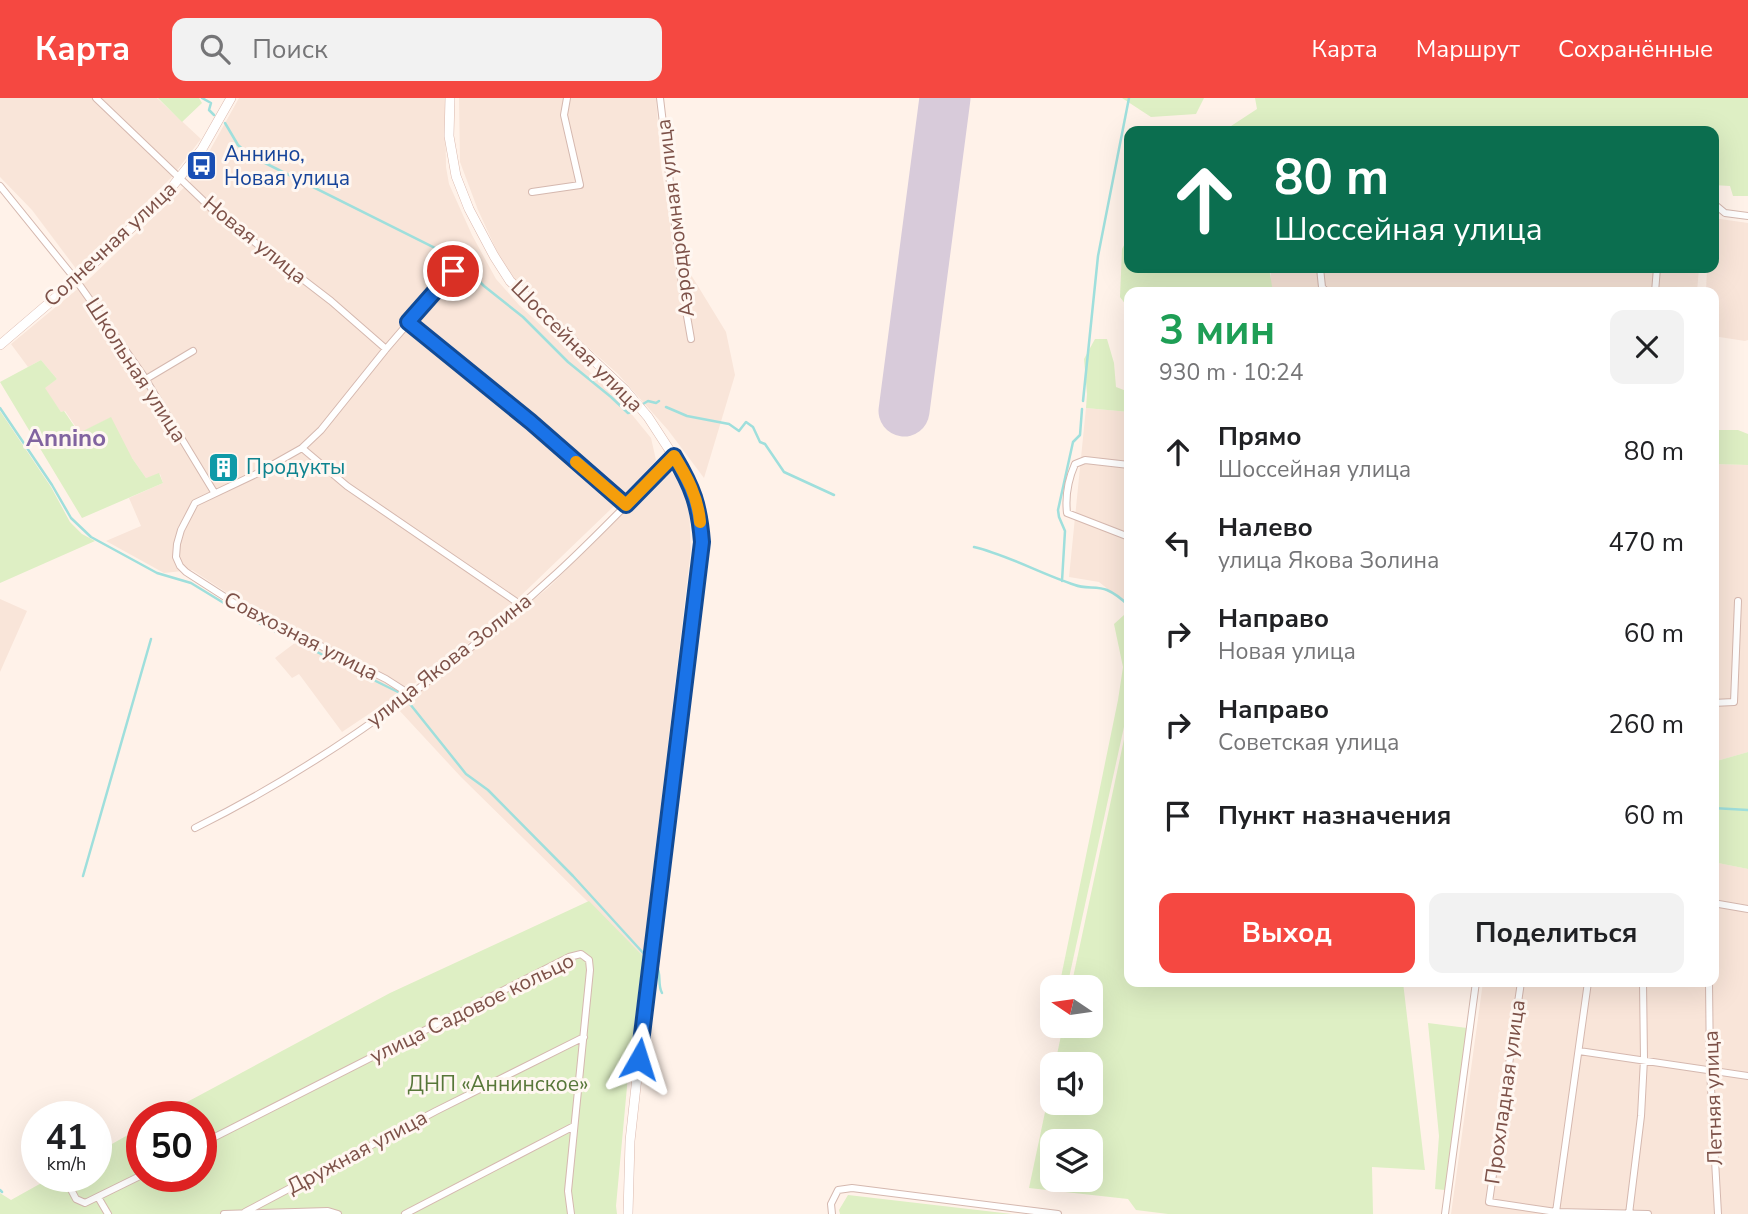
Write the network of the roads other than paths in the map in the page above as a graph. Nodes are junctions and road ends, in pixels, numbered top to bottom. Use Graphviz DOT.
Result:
graph roads {
  1 [pos="96,98"];
  2 [pos="231,98"];
  3 [pos="450,98"];
  4 [pos="567,98"];
  5 [pos="660,98"];
  6 [pos="181,177"];
  7 [pos="0,186"];
  8 [pos="532,192"];
  9 [pos="1719,208"];
  10 [pos="1748,216"];
  11 [pos="453,271"];
  12 [pos="76,280"];
  13 [pos="408,322"];
  14 [pos="691,339"];
  15 [pos="0,345"];
  16 [pos="386,349"];
  17 [pos="193,351"];
  18 [pos="146,379"];
  19 [pos="302,448"];
  20 [pos="674,456"];
  21 [pos="1124,464"];
  22 [pos="214,492"];
  23 [pos="626,505"];
  24 [pos="1124,535"];
  25 [pos="1738,601"];
  26 [pos="521,605"];
  27 [pos="411,695"];
  28 [pos="1719,703"];
  29 [pos="195,828"];
  30 [pos="1719,904"];
  31 [pos="1748,909"];
  32 [pos="1475,987"];
  33 [pos="1520,987"];
  34 [pos="1587,987"];
  35 [pos="1643,987"];
  36 [pos="1709,987"];
  37 [pos="584,1037"];
  38 [pos="1579,1051"];
  39 [pos="1644,1059"];
  40 [pos="1710,1070"];
  41 [pos="1748,1076"];
  42 [pos="574,1126"];
  43 [pos="217,1136"];
  44 [pos="126,1183"];
  45 [pos="74,1192"];
  46 [pos="98,1197"];
  47 [pos="245,1212"];
  48 [pos="1556,1212"];
  49 [pos="1630,1213"];
  50 [pos="108,1214"];
  51 [pos="224,1214"];
  52 [pos="338,1214"];
  53 [pos="405,1214"];
  54 [pos="571,1214"];
  55 [pos="628,1214"];
  56 [pos="832,1214"];
  57 [pos="1058,1214"];
  58 [pos="1445,1214"];
  59 [pos="1648,1214"];
  60 [pos="1718,1214"];
  1 -- 6 [label="street, Новая улица"];
  2 -- 6 [label="main road, Солнечная улица"];
  3 -- 20 [label="main road, Шоссейная улица"];
  4 -- 8 [label="street"];
  5 -- 14 [label="street, Аэродромная улица"];
  6 -- 12 [label="main road, Солнечная улица"];
  6 -- 16 [label="street, Новая улица"];
  7 -- 12 [label="street, Школьная улица"];
  9 -- 10 [label="street"];
  11 -- 13 [label="street"];
  12 -- 15 [label="main road, Солнечная улица"];
  12 -- 18 [label="street, Школьная улица"];
  13 -- 16 [label="street"];
  13 -- 23 [label="street"];
  16 -- 19 [label="street"];
  17 -- 18 [label="street"];
  18 -- 22 [label="street, Школьная улица"];
  19 -- 22 [label="street"];
  19 -- 26 [label="street"];
  20 -- 23 [label="street, улица Якова Золина"];
  20 -- 55 [label="main road, Шоссейная улица"];
  21 -- 24 [label="street"];
  22 -- 27 [label="street, Совхозная улица"];
  23 -- 26 [label="street, улица Якова Золина"];
  25 -- 28 [label="street"];
  26 -- 27 [label="street, улица Якова Золина"];
  27 -- 29 [label="street, улица Якова Золина"];
  30 -- 31 [label="street"];
  32 -- 58 [label="street"];
  33 -- 48 [label="street, Прохладная улица"];
  34 -- 38 [label="street"];
  35 -- 39 [label="street"];
  36 -- 40 [label="street, Летняя улица"];
  37 -- 42 [label="street, улица Садовое кольцо"];
  37 -- 43 [label="street, улица Садовое кольцо"];
  37 -- 47 [label="street, Дружная улица"];
  38 -- 39 [label="street"];
  38 -- 48 [label="street"];
  39 -- 40 [label="street"];
  39 -- 49 [label="street"];
  40 -- 41 [label="street"];
  40 -- 60 [label="street, Летняя улица"];
  42 -- 53 [label="street"];
  42 -- 54 [label="street, улица Садовое кольцо"];
  44 -- 46 [label="street"];
  45 -- 46 [label="street"];
  46 -- 50 [label="street"];
  47 -- 51 [label="street"];
  47 -- 52 [label="street"];
  48 -- 49 [label="street"];
  49 -- 59 [label="street"];
  56 -- 57 [label="street"];
}
